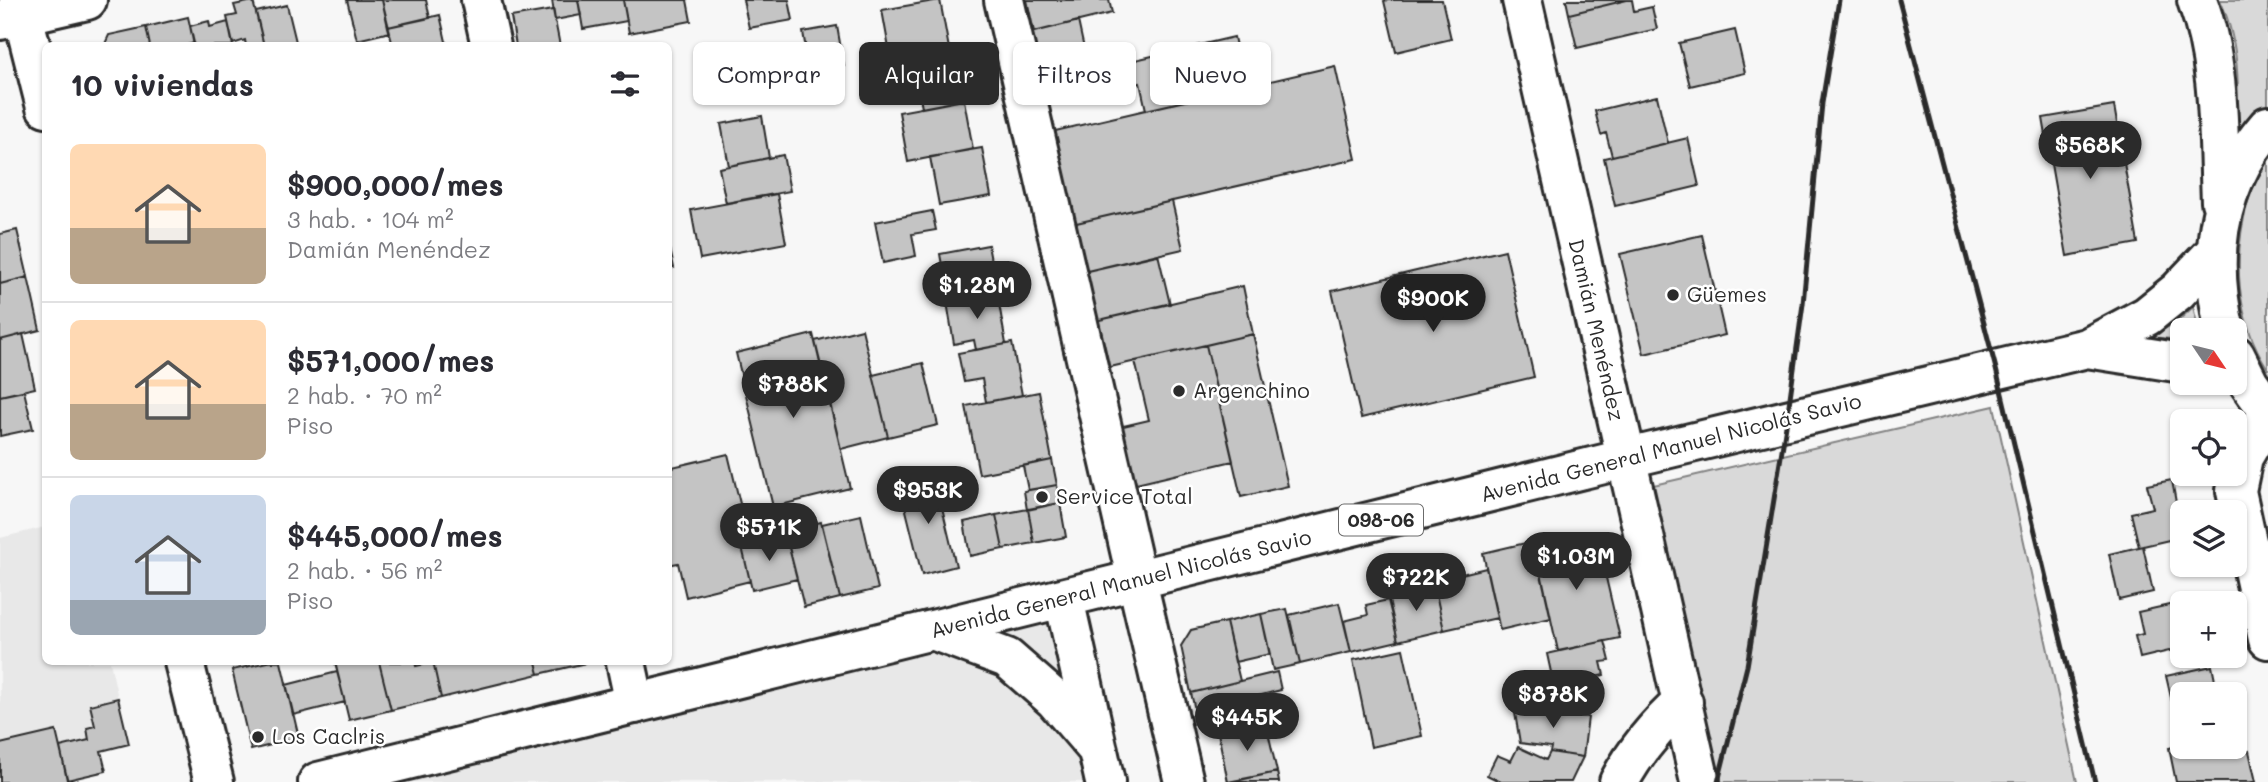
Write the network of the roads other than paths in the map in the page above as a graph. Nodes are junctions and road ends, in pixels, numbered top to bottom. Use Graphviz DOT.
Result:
graph roads {
  1 [pos="87,0"];
  2 [pos="481,0"];
  3 [pos="1004,0"];
  4 [pos="1522,0"];
  5 [pos="2197,0"];
  6 [pos="14,11"];
  7 [pos="490,42"];
  8 [pos="42,95"];
  9 [pos="2268,126"];
  10 [pos="2222,211"];
  11 [pos="2215,252"];
  12 [pos="2222,318"];
  13 [pos="2087,348"];
  14 [pos="2170,361"];
  15 [pos="2251,388"];
  16 [pos="1625,458"];
  17 [pos="1137,581"];
  18 [pos="1064,599"];
  19 [pos="934,631"];
  20 [pos="2268,639"];
  21 [pos="185,665"];
  22 [pos="627,665"];
  23 [pos="1683,702"];
  24 [pos="635,704"];
  25 [pos="1102,766"];
  26 [pos="214,782"];
  27 [pos="318,782"];
  28 [pos="1184,782"];
  29 [pos="1619,782"];
  30 [pos="1700,782"];
  1 -- 6 [label="main road"];
  2 -- 7 [label="main road"];
  3 -- 17 [label="main road"];
  4 -- 16 [label="main road, Damián Menéndez"];
  5 -- 10 [label="main road"];
  6 -- 8 [label="main road"];
  9 -- 10 [label="main road"];
  10 -- 11 [label="main road"];
  11 -- 12 [label="main road"];
  11 -- 13 [label="main road, Avenida General Manuel Nicolás Savio"];
  13 -- 14 [label="main road, Avenida General Manuel Nicolás Savio"];
  13 -- 16 [label="main road, Avenida General Manuel Nicolás Savio"];
  15 -- 20 [label="main road"];
  16 -- 17 [label="main road, Avenida General Manuel Nicolás Savio / 098-06"];
  16 -- 23 [label="main road, Damián Menéndez"];
  17 -- 18 [label="main road, Avenida General Manuel Nicolás Savio"];
  17 -- 28 [label="main road"];
  18 -- 19 [label="main road, Avenida General Manuel Nicolás Savio"];
  18 -- 25 [label="main road"];
  19 -- 24 [label="main road, Avenida General Manuel Nicolás Savio"];
  19 -- 25 [label="main road"];
  21 -- 26 [label="main road"];
  22 -- 24 [label="main road"];
  23 -- 29 [label="main road"];
  23 -- 30 [label="main road, Damián Menéndez"];
  24 -- 27 [label="main road, Avenida General Manuel Nicolás Savio"];
}
